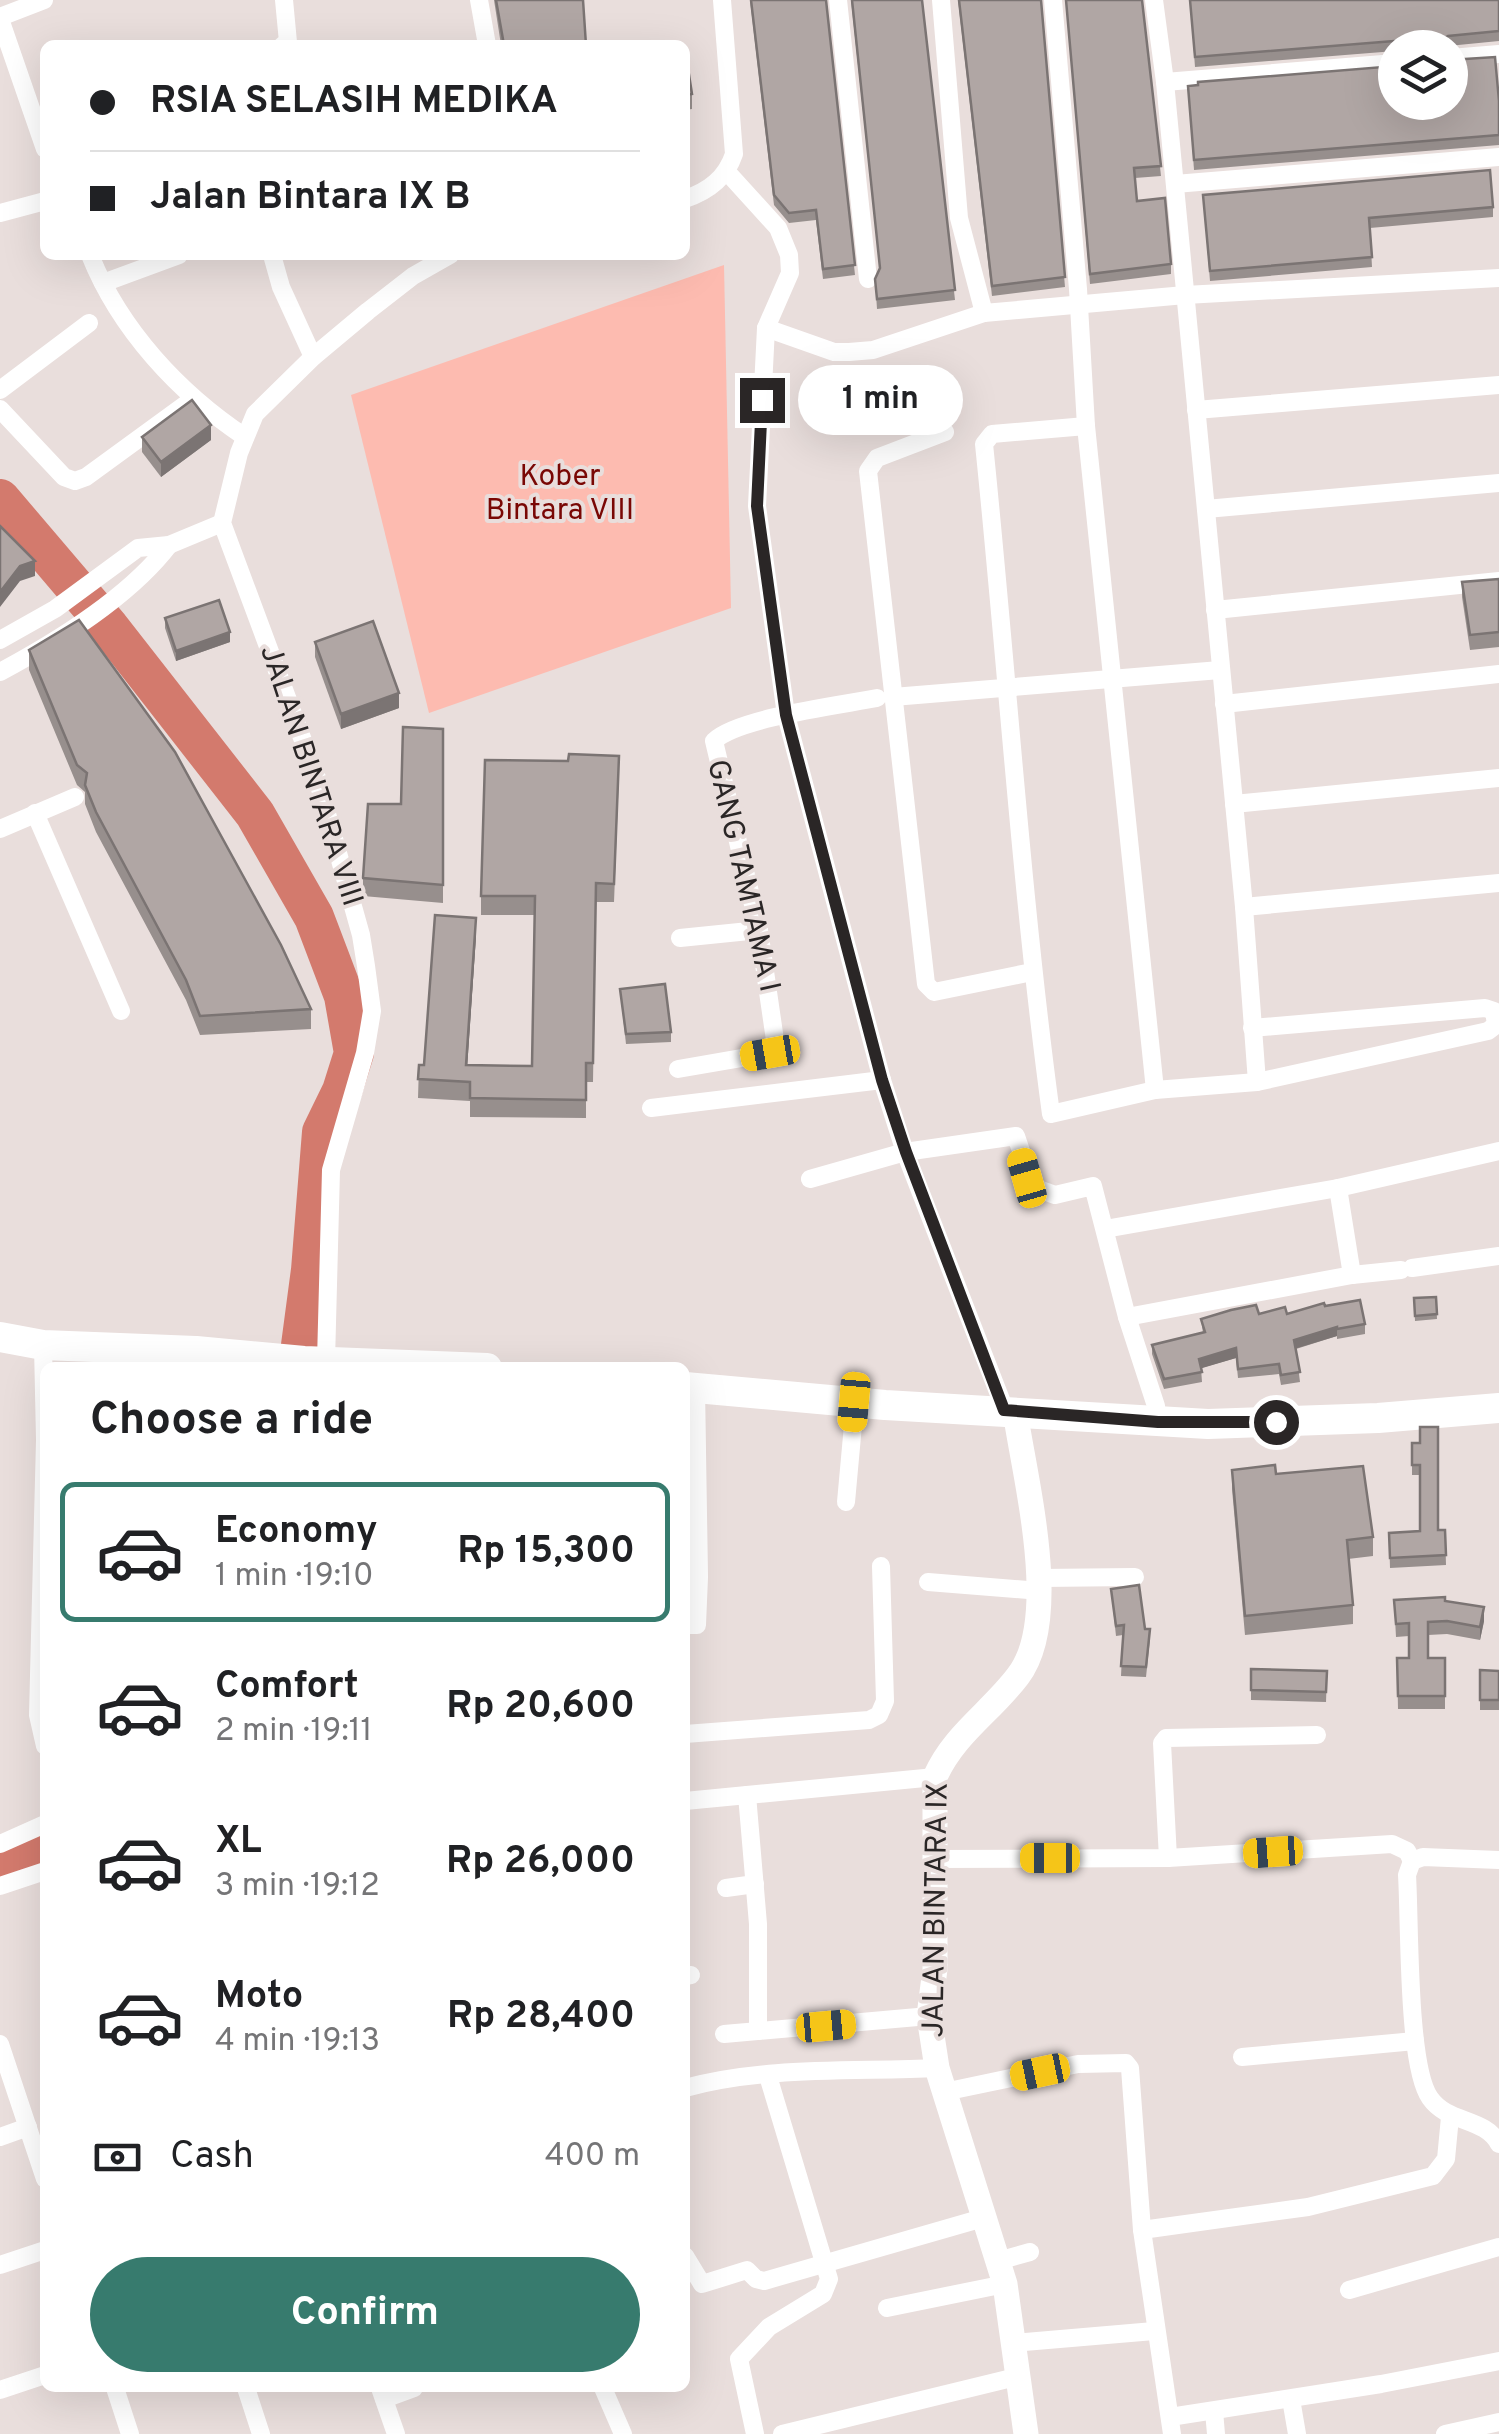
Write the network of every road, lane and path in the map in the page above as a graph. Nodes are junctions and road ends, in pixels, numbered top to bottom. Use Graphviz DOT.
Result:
graph roads {
  1 [pos="44,0"];
  2 [pos="284,0"];
  3 [pos="479,0"];
  4 [pos="722,0"];
  5 [pos="838,0"];
  6 [pos="941,0"];
  7 [pos="1053,0"];
  8 [pos="1154,0"];
  9 [pos="0,18"];
  10 [pos="288,40"];
  11 [pos="486,40"];
  12 [pos="1499,54"];
  13 [pos="1468,57"];
  14 [pos="1378,64"];
  15 [pos="1165,82"];
  16 [pos="38,107"];
  17 [pos="1499,157"];
  18 [pos="728,172"];
  19 [pos="1174,184"];
  20 [pos="690,197"];
  21 [pos="40,202"];
  22 [pos="0,214"];
  23 [pos="92,260"];
  24 [pos="165,260"];
  25 [pos="273,260"];
  26 [pos="441,260"];
  27 [pos="1499,278"];
  28 [pos="868,279"];
  29 [pos="103,282"];
  30 [pos="1185,296"];
  31 [pos="1078,304"];
  32 [pos="984,314"];
  33 [pos="89,323"];
  34 [pos="766,328"];
  35 [pos="313,357"];
  36 [pos="1499,385"];
  37 [pos="0,390"];
  38 [pos="194,399"];
  39 [pos="0,408"];
  40 [pos="1196,410"];
  41 [pos="1086,426"];
  42 [pos="945,432"];
  43 [pos="246,436"];
  44 [pos="1499,483"];
  45 [pos="1206,509"];
  46 [pos="222,522"];
  47 [pos="169,546"];
  48 [pos="1499,581"];
  49 [pos="1216,610"];
  50 [pos="0,640"];
  51 [pos="0,650"];
  52 [pos="5,670"];
  53 [pos="1220,670"];
  54 [pos="1499,674"];
  55 [pos="1114,680"];
  56 [pos="1009,688"];
  57 [pos="885,698"];
  58 [pos="1224,704"];
  59 [pos="786,715"];
  60 [pos="1499,778"];
  61 [pos="75,796"];
  62 [pos="1234,804"];
  63 [pos="34,813"];
  64 [pos="0,829"];
  65 [pos="1499,883"];
  66 [pos="1244,907"];
  67 [pos="759,930"];
  68 [pos="680,938"];
  69 [pos="1032,972"];
  70 [pos="121,1010"];
  71 [pos="1252,1028"];
  72 [pos="678,1069"];
  73 [pos="882,1080"];
  74 [pos="1257,1082"];
  75 [pos="1155,1090"];
  76 [pos="651,1108"];
  77 [pos="1499,1151"];
  78 [pos="906,1152"];
  79 [pos="810,1178"];
  80 [pos="1338,1188"];
  81 [pos="1105,1229"];
  82 [pos="1499,1256"];
  83 [pos="1352,1275"];
  84 [pos="1127,1317"];
  85 [pos="0,1337"];
  86 [pos="43,1345"];
  87 [pos="315,1361"];
  88 [pos="43,1362"];
  89 [pos="330,1362"];
  90 [pos="690,1387"];
  91 [pos="854,1402"];
  92 [pos="1499,1408"];
  93 [pos="1010,1410"];
  94 [pos="1158,1422"];
  95 [pos="846,1502"];
  96 [pos="880,1566"];
  97 [pos="1135,1577"];
  98 [pos="928,1582"];
  99 [pos="1040,1585"];
  100 [pos="690,1625"];
  101 [pos="40,1646"];
  102 [pos="40,1725"];
  103 [pos="690,1734"];
  104 [pos="1317,1735"];
  105 [pos="934,1777"];
  106 [pos="747,1795"];
  107 [pos="690,1801"];
  108 [pos="40,1826"];
  109 [pos="0,1844"];
  110 [pos="1168,1858"];
  111 [pos="933,1859"];
  112 [pos="1499,1860"];
  113 [pos="1412,1862"];
  114 [pos="40,1873"];
  115 [pos="755,1884"];
  116 [pos="0,1886"];
  117 [pos="726,1888"];
  118 [pos="929,2016"];
  119 [pos="758,2032"];
  120 [pos="724,2034"];
  121 [pos="1415,2041"];
  122 [pos="0,2044"];
  123 [pos="1242,2057"];
  124 [pos="768,2076"];
  125 [pos="941,2080"];
  126 [pos="690,2087"];
  127 [pos="1450,2116"];
  128 [pos="28,2127"];
  129 [pos="0,2137"];
  130 [pos="1499,2144"];
  131 [pos="40,2164"];
  132 [pos="983,2218"];
  133 [pos="1142,2230"];
  134 [pos="1499,2247"];
  135 [pos="40,2252"];
  136 [pos="1030,2252"];
  137 [pos="690,2264"];
  138 [pos="823,2264"];
  139 [pos="0,2265"];
  140 [pos="1002,2273"];
  141 [pos="1349,2290"];
  142 [pos="887,2308"];
  143 [pos="1154,2330"];
  144 [pos="1014,2343"];
  145 [pos="1499,2361"];
  146 [pos="1020,2376"];
  147 [pos="40,2377"];
  148 [pos="0,2390"];
  149 [pos="116,2392"];
  150 [pos="247,2392"];
  151 [pos="606,2392"];
  152 [pos="382,2393"];
  153 [pos="1291,2399"];
  154 [pos="1214,2411"];
  155 [pos="862,2414"];
  156 [pos="1499,2422"];
  157 [pos="1171,2426"];
  158 [pos="130,2434"];
  159 [pos="261,2434"];
  160 [pos="396,2434"];
  161 [pos="623,2434"];
  162 [pos="755,2434"];
  163 [pos="782,2434"];
  164 [pos="867,2434"];
  165 [pos="1026,2434"];
  166 [pos="1216,2434"];
  167 [pos="1297,2434"];
  168 [pos="1445,2434"];
  1 -- 9 [label="street"];
  2 -- 10 [label="street"];
  3 -- 11 [label="street"];
  4 -- 18 [label="street"];
  5 -- 28 [label="street"];
  6 -- 32 [label="street"];
  7 -- 31 [label="street"];
  8 -- 15 [label="street"];
  9 -- 16 [label="street"];
  12 -- 13 [label="street"];
  14 -- 15 [label="street"];
  15 -- 19 [label="street"];
  17 -- 19 [label="street"];
  18 -- 20 [label="street"];
  18 -- 34 [label="street"];
  19 -- 30 [label="street"];
  21 -- 22 [label="street"];
  23 -- 29 [label="street"];
  24 -- 29 [label="street"];
  25 -- 35 [label="street"];
  26 -- 35 [label="street"];
  27 -- 30 [label="street"];
  29 -- 38 [label="street"];
  30 -- 31 [label="street"];
  30 -- 40 [label="street"];
  31 -- 32 [label="street"];
  31 -- 41 [label="street"];
  32 -- 34 [label="street"];
  33 -- 37 [label="street"];
  34 -- 59 [label="street"];
  35 -- 43 [label="street"];
  36 -- 40 [label="street"];
  38 -- 39 [label="street"];
  38 -- 43 [label="street"];
  40 -- 45 [label="street"];
  41 -- 55 [label="street"];
  41 -- 56 [label="street"];
  42 -- 57 [label="street"];
  43 -- 46 [label="street"];
  44 -- 45 [label="street"];
  45 -- 49 [label="street"];
  46 -- 47 [label="street"];
  46 -- 87 [label="street, JALAN BINTARA VIII"];
  47 -- 50 [label="street"];
  47 -- 52 [label="street"];
  48 -- 49 [label="street"];
  49 -- 53 [label="street"];
  51 -- 52 [label="street"];
  53 -- 55 [label="street"];
  53 -- 58 [label="street"];
  54 -- 58 [label="street"];
  55 -- 56 [label="street"];
  55 -- 75 [label="street"];
  56 -- 57 [label="street"];
  56 -- 69 [label="street"];
  57 -- 59 [label="street"];
  57 -- 69 [label="street"];
  58 -- 62 [label="street"];
  59 -- 67 [label="street, GANG TAMTAMA I"];
  59 -- 73 [label="street"];
  60 -- 62 [label="street"];
  61 -- 63 [label="street"];
  62 -- 66 [label="street"];
  63 -- 64 [label="street"];
  63 -- 70 [label="street"];
  65 -- 66 [label="street"];
  66 -- 71 [label="street"];
  67 -- 68 [label="street"];
  67 -- 72 [label="street, GANG TAMTAMA I"];
  69 -- 75 [label="street"];
  71 -- 74 [label="street"];
  71 -- 74 [label="street"];
  73 -- 76 [label="street"];
  73 -- 78 [label="street"];
  74 -- 75 [label="street"];
  77 -- 80 [label="street"];
  78 -- 79 [label="street"];
  78 -- 81 [label="street"];
  78 -- 93 [label="street"];
  80 -- 81 [label="street"];
  80 -- 83 [label="street"];
  81 -- 84 [label="street"];
  82 -- 83 [label="street"];
  83 -- 84 [label="street"];
  84 -- 94 [label="street"];
  85 -- 86 [label="main road"];
  86 -- 87 [label="main road"];
  86 -- 88 [label="street"];
  87 -- 89 [label="main road"];
  90 -- 91 [label="main road"];
  90 -- 100 [label="street"];
  91 -- 93 [label="main road"];
  91 -- 95 [label="street"];
  92 -- 94 [label="main road"];
  93 -- 94 [label="main road"];
  93 -- 99 [label="street, JALAN BINTARA IX"];
  96 -- 103 [label="street"];
  97 -- 99 [label="street"];
  98 -- 99 [label="street"];
  99 -- 105 [label="street, JALAN BINTARA IX"];
  101 -- 102 [label="street"];
  104 -- 110 [label="street"];
  105 -- 106 [label="street"];
  105 -- 111 [label="street, JALAN BINTARA IX"];
  106 -- 107 [label="street"];
  106 -- 115 [label="street"];
  108 -- 109 [label="street"];
  110 -- 111 [label="street"];
  110 -- 113 [label="street"];
  111 -- 118 [label="street, JALAN BINTARA IX"];
  112 -- 113 [label="street"];
  113 -- 121 [label="street"];
  114 -- 116 [label="street"];
  115 -- 117 [label="street"];
  115 -- 119 [label="street"];
  118 -- 119 [label="street"];
  118 -- 125 [label="street, JALAN BINTARA IX"];
  119 -- 120 [label="street"];
  121 -- 123 [label="street"];
  121 -- 127 [label="street"];
  122 -- 128 [label="street"];
  124 -- 125 [label="street"];
  124 -- 126 [label="street"];
  124 -- 138 [label="street"];
  125 -- 132 [label="street, JALAN BINTARA IX"];
  125 -- 133 [label="street"];
  127 -- 130 [label="street"];
  127 -- 133 [label="street"];
  128 -- 129 [label="street"];
  128 -- 131 [label="street"];
  132 -- 138 [label="street"];
  132 -- 140 [label="street, JALAN BINTARA IX"];
  133 -- 143 [label="street"];
  134 -- 141 [label="street"];
  135 -- 139 [label="street"];
  136 -- 140 [label="street"];
  137 -- 138 [label="street"];
  138 -- 162 [label="street"];
  140 -- 142 [label="street"];
  140 -- 144 [label="street, JALAN BINTARA IX"];
  143 -- 144 [label="street"];
  143 -- 157 [label="street"];
  144 -- 146 [label="street, JALAN BINTARA IX"];
  145 -- 153 [label="street"];
  146 -- 155 [label="street"];
  146 -- 165 [label="street, JALAN BINTARA IX"];
  147 -- 148 [label="street"];
  149 -- 158 [label="street"];
  150 -- 159 [label="street"];
  151 -- 161 [label="street"];
  152 -- 160 [label="street"];
  153 -- 154 [label="street"];
  153 -- 167 [label="street"];
  154 -- 157 [label="street"];
  154 -- 166 [label="street"];
  155 -- 163 [label="street"];
  155 -- 164 [label="street"];
  156 -- 168 [label="street"];
}
